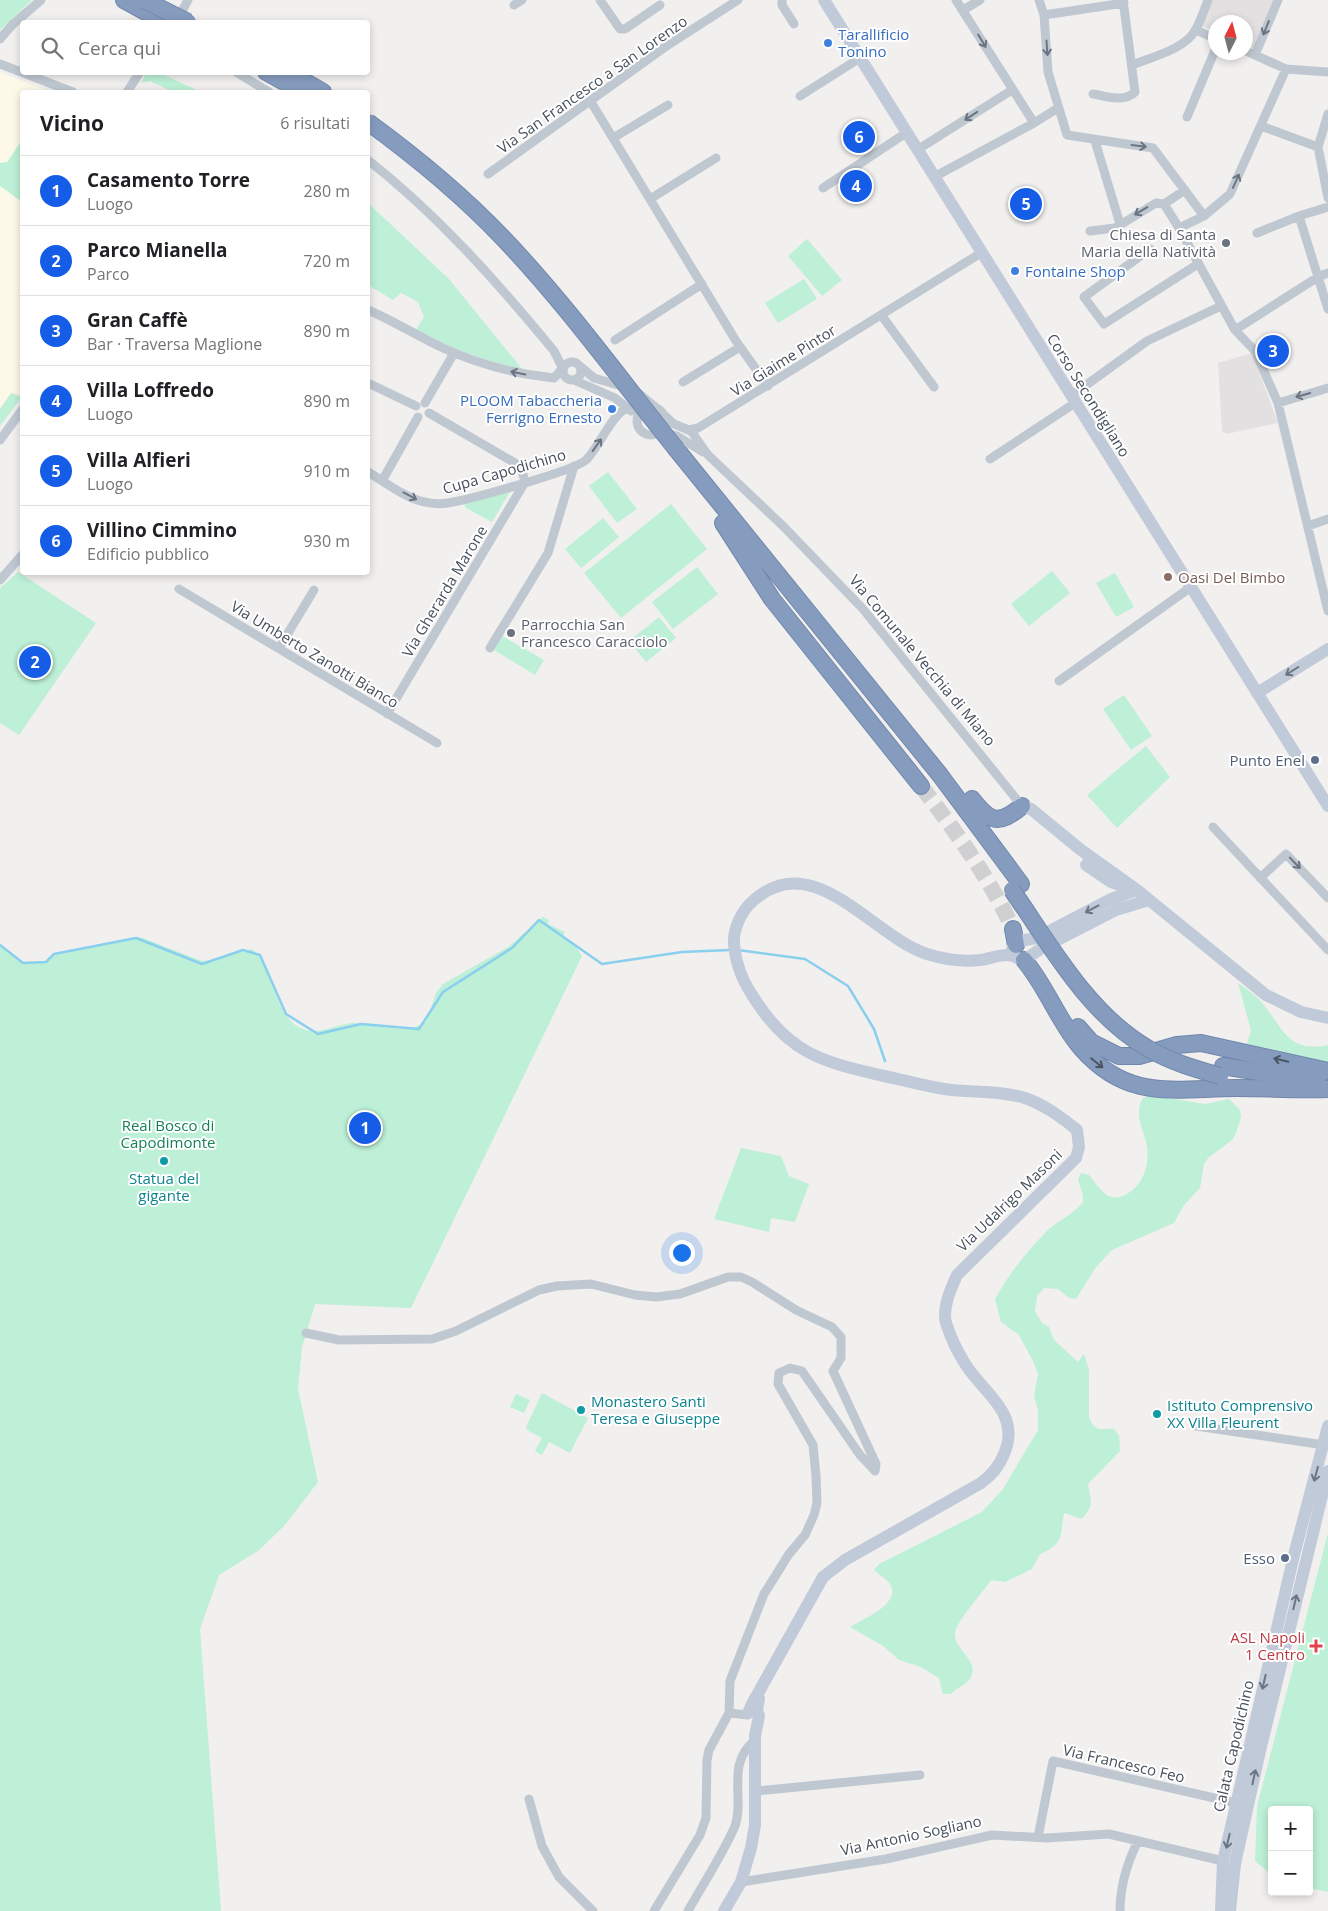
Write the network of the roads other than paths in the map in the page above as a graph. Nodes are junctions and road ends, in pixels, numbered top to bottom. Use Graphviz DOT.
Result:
graph roads {
  1 [pos="42,0"];
  2 [pos="124,0"];
  3 [pos="144,0"];
  4 [pos="188,0"];
  5 [pos="600,0"];
  6 [pos="738,0"];
  7 [pos="782,0"];
  8 [pos="824,0"];
  9 [pos="956,0"];
  10 [pos="980,0"];
  11 [pos="1039,0"];
  12 [pos="1208,0"];
  13 [pos="1278,0"];
  14 [pos="1124,1"];
  15 [pos="660,5"];
  16 [pos="963,10"];
  17 [pos="1044,15"];
  18 [pos="160,20"];
  19 [pos="177,20"];
  20 [pos="184,20"];
  21 [pos="794,24"];
  22 [pos="1196,30"];
  23 [pos="1208,35"];
  24 [pos="0,39"];
  25 [pos="1255,55"];
  26 [pos="860,58"];
  27 [pos="1211,60"];
  28 [pos="0,64"];
  29 [pos="1132,65"];
  30 [pos="1286,69"];
  31 [pos="20,72"];
  32 [pos="1328,72"];
  33 [pos="29,75"];
  34 [pos="138,75"];
  35 [pos="241,75"];
  36 [pos="271,75"];
  37 [pos="294,75"];
  38 [pos="68,90"];
  39 [pos="128,90"];
  40 [pos="266,90"];
  41 [pos="298,90"];
  42 [pos="320,90"];
  43 [pos="1012,90"];
  44 [pos="1093,94"];
  45 [pos="800,96"];
  46 [pos="591,102"];
  47 [pos="668,105"];
  48 [pos="1058,108"];
  49 [pos="1328,114"];
  50 [pos="1187,118"];
  51 [pos="1034,123"];
  52 [pos="370,124"];
  53 [pos="1261,126"];
  54 [pos="906,133"];
  55 [pos="370,138"];
  56 [pos="613,138"];
  57 [pos="1095,141"];
  58 [pos="1318,147"];
  59 [pos="917,150"];
  60 [pos="716,158"];
  61 [pos="370,162"];
  62 [pos="488,174"];
  63 [pos="934,177"];
  64 [pos="823,188"];
  65 [pos="1185,190"];
  66 [pos="1328,198"];
  67 [pos="650,199"];
  68 [pos="1164,204"];
  69 [pos="1328,207"];
  70 [pos="1204,216"];
  71 [pos="1299,216"];
  72 [pos="1120,224"];
  73 [pos="1179,228"];
  74 [pos="1090,231"];
  75 [pos="1257,233"];
  76 [pos="1150,249"];
  77 [pos="982,253"];
  78 [pos="1198,264"];
  79 [pos="1328,273"];
  80 [pos="1318,277"];
  81 [pos="702,284"];
  82 [pos="1221,306"];
  83 [pos="1328,309"];
  84 [pos="370,311"];
  85 [pos="882,316"];
  86 [pos="1235,330"];
  87 [pos="615,340"];
  88 [pos="740,347"];
  89 [pos="554,351"];
  90 [pos="454,353"];
  91 [pos="571,361"];
  92 [pos="581,367"];
  93 [pos="562,369"];
  94 [pos="574,380"];
  95 [pos="683,382"];
  96 [pos="370,383"];
  97 [pos="768,386"];
  98 [pos="934,387"];
  99 [pos="1328,388"];
  100 [pos="1073,400"];
  101 [pos="1278,402"];
  102 [pos="425,403"];
  103 [pos="416,406"];
  104 [pos="628,409"];
  105 [pos="20,413"];
  106 [pos="430,413"];
  107 [pos="661,413"];
  108 [pos="418,417"];
  109 [pos="637,421"];
  110 [pos="660,431"];
  111 [pos="693,431"];
  112 [pos="0,440"];
  113 [pos="677,449"];
  114 [pos="708,455"];
  115 [pos="990,459"];
  116 [pos="574,466"];
  117 [pos="370,473"];
  118 [pos="382,481"];
  119 [pos="525,482"];
  120 [pos="1328,519"];
  121 [pos="727,520"];
  122 [pos="1308,526"];
  123 [pos="20,559"];
  124 [pos="0,580"];
  125 [pos="1191,587"];
  126 [pos="179,589"];
  127 [pos="314,590"];
  128 [pos="1328,611"];
  129 [pos="279,648"];
  130 [pos="490,648"];
  131 [pos="1328,649"];
  132 [pos="1059,681"];
  133 [pos="1257,693"];
  134 [pos="388,714"];
  135 [pos="437,743"];
  136 [pos="921,786"];
  137 [pos="1022,806"];
  138 [pos="1328,806"];
  139 [pos="1213,827"];
  140 [pos="1260,878"];
  141 [pos="1111,882"];
  142 [pos="1017,887"];
  143 [pos="1136,890"];
  144 [pos="1328,898"];
  145 [pos="1149,900"];
  146 [pos="1114,905"];
  147 [pos="1326,945"];
  148 [pos="1022,951"];
  149 [pos="1328,1018"];
  150 [pos="1328,1071"];
  151 [pos="1328,1078"];
  152 [pos="1328,1089"];
  153 [pos="306,1333"];
  154 [pos="1196,1426"];
  155 [pos="1328,1426"];
  156 [pos="1326,1445"];
  157 [pos="1328,1471"];
  158 [pos="729,1713"];
  159 [pos="752,1716"];
  160 [pos="755,1738"];
  161 [pos="920,1775"];
  162 [pos="756,1791"];
  163 [pos="529,1799"];
  164 [pos="1236,1803"];
  165 [pos="1038,1837"];
  166 [pos="1138,1841"];
  167 [pos="1229,1863"];
  168 [pos="741,1882"];
  169 [pos="594,1911"];
  170 [pos="654,1911"];
  171 [pos="688,1911"];
  172 [pos="724,1911"];
  173 [pos="1120,1911"];
  174 [pos="1220,1911"];
  175 [pos="1230,1911"];
  1 -- 24 [label="street"];
  2 -- 18 [label="highway"];
  3 -- 20 [label="highway, bridge"];
  4 -- 19 [label="street"];
  5 -- 15 [label="street"];
  6 -- 46 [label="street, Via San Francesco a San Lorenzo"];
  7 -- 21 [label="street"];
  8 -- 26 [label="street, Corso Secondigliano"];
  9 -- 16 [label="street"];
  10 -- 16 [label="street"];
  11 -- 17 [label="street"];
  12 -- 22 [label="street"];
  13 -- 25 [label="street, one-way"];
  14 -- 17 [label="street"];
  14 -- 29 [label="street"];
  16 -- 43 [label="street, one-way"];
  17 -- 48 [label="street, one-way"];
  22 -- 23 [label="street"];
  22 -- 29 [label="street"];
  25 -- 30 [label="street"];
  26 -- 45 [label="street"];
  26 -- 54 [label="street, Corso Secondigliano"];
  27 -- 50 [label="street"];
  28 -- 31 [label="street"];
  29 -- 44 [label="street"];
  30 -- 32 [label="street"];
  30 -- 53 [label="street"];
  33 -- 38 [label="street"];
  34 -- 39 [label="street"];
  35 -- 40 [label="street"];
  36 -- 41 [label="highway"];
  37 -- 42 [label="highway"];
  43 -- 51 [label="street"];
  43 -- 59 [label="street, one-way"];
  46 -- 56 [label="street"];
  46 -- 62 [label="street, Via San Francesco a San Lorenzo"];
  47 -- 56 [label="street"];
  48 -- 51 [label="street"];
  48 -- 57 [label="street"];
  49 -- 58 [label="street"];
  51 -- 63 [label="street"];
  52 -- 113 [label="highway, bridge"];
  53 -- 58 [label="street"];
  70 -- 53 [label="street, one-way"];
  54 -- 59 [label="street, Corso Secondigliano"];
  54 -- 64 [label="street"];
  55 -- 113 [label="highway"];
  56 -- 67 [label="street"];
  57 -- 65 [label="street, one-way"];
  57 -- 72 [label="street"];
  58 -- 66 [label="street"];
  59 -- 63 [label="street, Corso Secondigliano"];
  60 -- 67 [label="street"];
  61 -- 89 [label="street"];
  63 -- 77 [label="street, Corso Secondigliano"];
  65 -- 68 [label="street"];
  65 -- 70 [label="street"];
  67 -- 81 [label="street"];
  68 -- 72 [label="street, one-way"];
  68 -- 73 [label="street"];
  69 -- 71 [label="street"];
  70 -- 73 [label="street"];
  71 -- 75 [label="street"];
  71 -- 80 [label="street"];
  72 -- 74 [label="street"];
  73 -- 78 [label="street"];
  76 -- 78 [label="street"];
  77 -- 85 [label="street, Via Giaime Pintor"];
  77 -- 100 [label="street, Corso Secondigliano"];
  78 -- 82 [label="street"];
  79 -- 80 [label="street"];
  80 -- 83 [label="street"];
  80 -- 86 [label="street"];
  81 -- 87 [label="street"];
  81 -- 88 [label="street"];
  82 -- 86 [label="street"];
  82 -- 100 [label="street"];
  84 -- 90 [label="street"];
  85 -- 97 [label="street, Via Giaime Pintor"];
  85 -- 98 [label="street"];
  86 -- 101 [label="street"];
  88 -- 95 [label="street"];
  88 -- 97 [label="street"];
  89 -- 91 [label="street"];
  89 -- 93 [label="street"];
  93 -- 90 [label="street, one-way"];
  90 -- 102 [label="street"];
  91 -- 92 [label="street"];
  91 -- 93 [label="street"];
  92 -- 94 [label="street"];
  92 -- 107 [label="street, Via Comunale Vecchia di Miano"];
  93 -- 94 [label="street"];
  94 -- 104 [label="street, Via Comunale Vecchia di Miano"];
  96 -- 103 [label="street"];
  97 -- 111 [label="street, Via Giaime Pintor"];
  99 -- 101 [label="street, one-way"];
  100 -- 115 [label="street"];
  100 -- 125 [label="street, Corso Secondigliano"];
  101 -- 122 [label="street"];
  102 -- 103 [label="street"];
  102 -- 106 [label="street"];
  103 -- 108 [label="street"];
  104 -- 109 [label="street, Via Comunale Vecchia di Miano"];
  116 -- 104 [label="street, Cupa Capodichino, one-way"];
  105 -- 112 [label="street"];
  106 -- 108 [label="street"];
  106 -- 119 [label="street"];
  107 -- 109 [label="street"];
  107 -- 110 [label="street"];
  107 -- 111 [label="street, Via Comunale Vecchia di Miano"];
  108 -- 118 [label="street"];
  109 -- 110 [label="street, Via Comunale Vecchia di Miano"];
  110 -- 113 [label="street, Via Comunale Vecchia di Miano"];
  111 -- 113 [label="street, Via Giaime Pintor"];
  111 -- 114 [label="street, Via Comunale Vecchia di Miano"];
  113 -- 114 [label="street, Via Comunale Vecchia di Miano"];
  113 -- 121 [label="highway"];
  114 -- 137 [label="street, Via Comunale Vecchia di Miano"];
  116 -- 119 [label="street, Cupa Capodichino"];
  116 -- 130 [label="street"];
  117 -- 118 [label="street, Cupa Capodichino"];
  118 -- 119 [label="street, Cupa Capodichino, one-way"];
  119 -- 134 [label="street, Via Gherarda Marone"];
  120 -- 122 [label="street"];
  121 -- 136 [label="highway"];
  121 -- 137 [label="highway"];
  121 -- 142 [label="highway"];
  122 -- 128 [label="street"];
  123 -- 124 [label="street"];
  125 -- 132 [label="street"];
  125 -- 133 [label="street, Corso Secondigliano"];
  126 -- 129 [label="street, Via Umberto Zanotti Bianco"];
  127 -- 129 [label="street"];
  129 -- 134 [label="street, Via Umberto Zanotti Bianco"];
  131 -- 133 [label="street, one-way"];
  133 -- 138 [label="street, Corso Secondigliano"];
  134 -- 135 [label="street, Via Umberto Zanotti Bianco"];
  137 -- 141 [label="street, Via Comunale Vecchia di Miano"];
  137 -- 143 [label="street, Via Comunale Vecchia di Miano"];
  139 -- 140 [label="street"];
  140 -- 144 [label="street, one-way"];
  140 -- 147 [label="street"];
  141 -- 143 [label="street, Via Comunale Vecchia di Miano"];
  141 -- 146 [label="street"];
  142 -- 151 [label="highway"];
  142 -- 152 [label="highway, bridge"];
  143 -- 145 [label="street, Via Comunale Vecchia di Miano"];
  143 -- 146 [label="street, Via Udalrigo Masoni"];
  145 -- 146 [label="street, Via Udalrigo Masoni"];
  145 -- 149 [label="street, Via Comunale Vecchia di Miano"];
  146 -- 148 [label="street, Via Udalrigo Masoni"];
  150 -- 148 [label="highway, one-way"];
  148 -- 152 [label="highway, one-way"];
  148 -- 159 [label="street, Via Udalrigo Masoni"];
  153 -- 158 [label="street"];
  154 -- 156 [label="street"];
  155 -- 156 [label="street, Calata Capodichino"];
  156 -- 164 [label="street, Calata Capodichino, one-way"];
  167 -- 157 [label="street, Calata Capodichino, one-way"];
  158 -- 159 [label="street"];
  158 -- 170 [label="street"];
  159 -- 160 [label="street"];
  160 -- 162 [label="street"];
  160 -- 171 [label="street"];
  161 -- 162 [label="street"];
  162 -- 168 [label="street"];
  163 -- 169 [label="street"];
  164 -- 165 [label="street, Via Francesco Feo"];
  164 -- 167 [label="street, Calata Capodichino, one-way"];
  165 -- 166 [label="street, Via Antonio Sogliano"];
  165 -- 168 [label="street, Via Antonio Sogliano"];
  166 -- 167 [label="street, Via Antonio Sogliano"];
  166 -- 173 [label="street"];
  167 -- 174 [label="street, Calata Capodichino"];
  167 -- 175 [label="street, Calata Capodichino"];
  168 -- 172 [label="street"];
}
